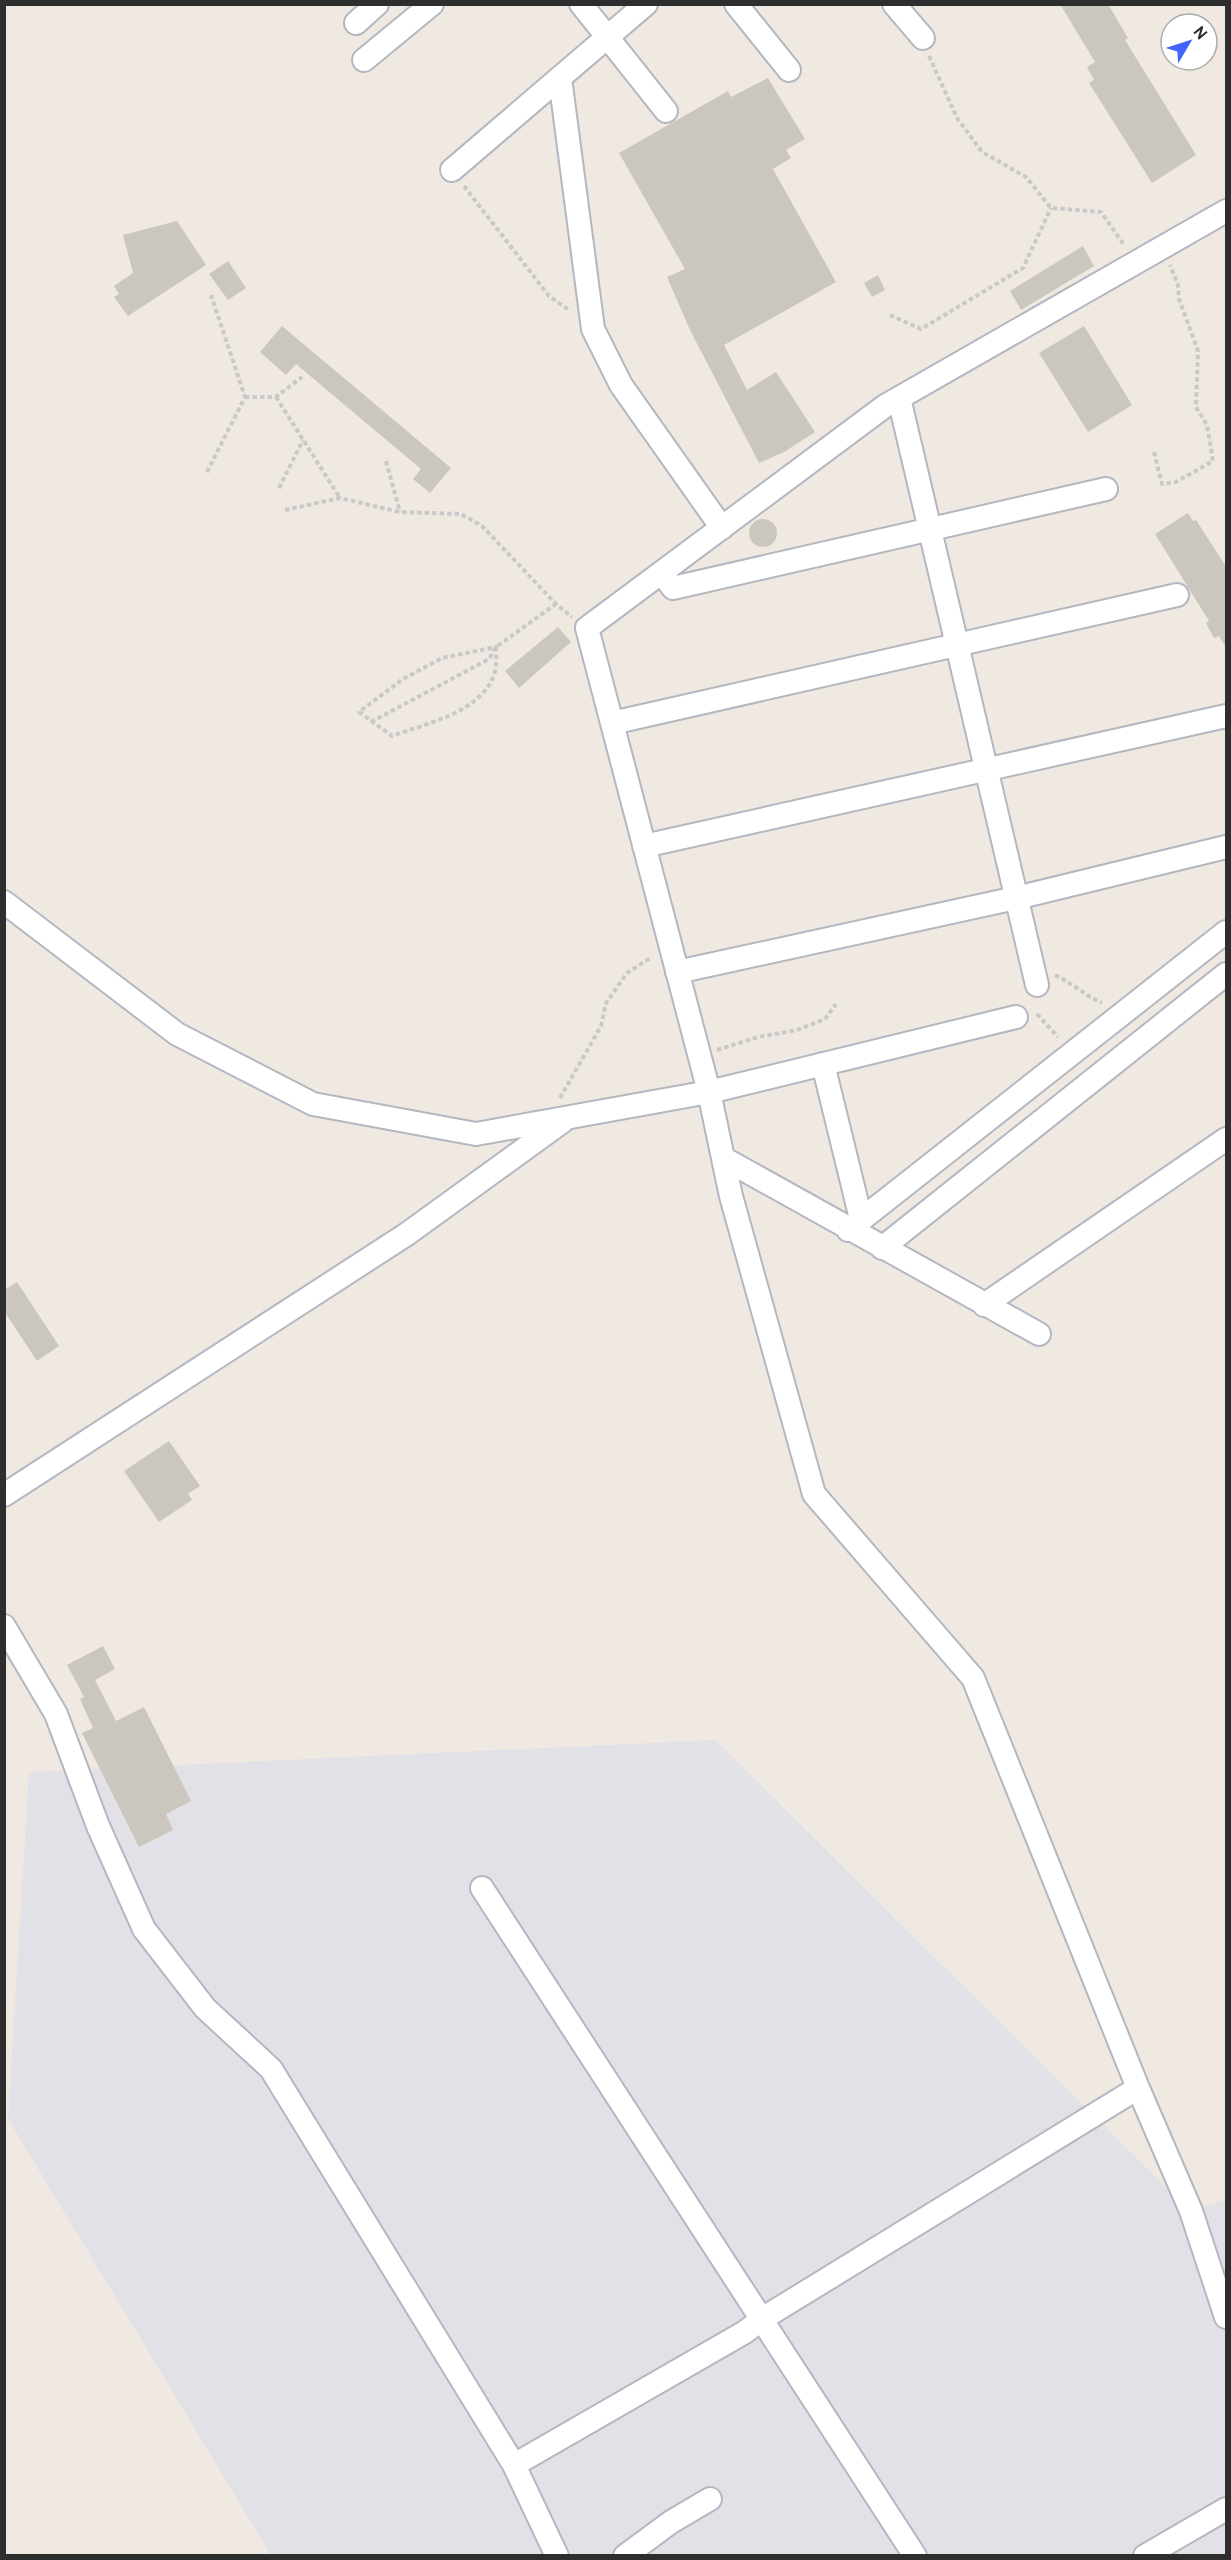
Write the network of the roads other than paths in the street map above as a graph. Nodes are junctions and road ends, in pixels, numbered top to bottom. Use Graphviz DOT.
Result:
graph roads {
  1 [pos="377,4"];
  2 [pos="432,4"];
  3 [pos="581,4"];
  4 [pos="646,4"];
  5 [pos="736,4"];
  6 [pos="894,4"];
  7 [pos="356,23"];
  8 [pos="608,36"];
  9 [pos="923,38"];
  10 [pos="364,60"];
  11 [pos="789,70"];
  12 [pos="560,78"];
  13 [pos="666,111"];
  14 [pos="452,170"];
  15 [pos="1227,211"];
  16 [pos="898,398"];
  17 [pos="1106,489"];
  18 [pos="722,528"];
  19 [pos="929,529"];
  20 [pos="661,573"];
  21 [pos="1177,595"];
  22 [pos="957,645"];
  23 [pos="1227,716"];
  24 [pos="612,723"];
  25 [pos="986,770"];
  26 [pos="644,846"];
  27 [pos="1227,847"];
  28 [pos="1016,898"];
  29 [pos="4,902"];
  30 [pos="1227,932"];
  31 [pos="675,964"];
  32 [pos="1227,974"];
  33 [pos="1034,976"];
  34 [pos="1016,1017"];
  35 [pos="823,1064"];
  36 [pos="709,1092"];
  37 [pos="569,1117"];
  38 [pos="1227,1139"];
  39 [pos="723,1158"];
  40 [pos="854,1224"];
  41 [pos="882,1248"];
  42 [pos="984,1305"];
  43 [pos="1039,1334"];
  44 [pos="4,1495"];
  45 [pos="4,1626"];
  46 [pos="482,1888"];
  47 [pos="1138,2088"];
  48 [pos="1224,2306"];
  49 [pos="762,2319"];
  50 [pos="514,2465"];
  51 [pos="710,2499"];
  52 [pos="1227,2509"];
  53 [pos="557,2556"];
  54 [pos="625,2556"];
  55 [pos="915,2556"];
  56 [pos="1144,2556"];
  1 -- 7 [label="street"];
  2 -- 10 [label="street"];
  3 -- 8 [label="street"];
  4 -- 8 [label="street"];
  5 -- 11 [label="street"];
  6 -- 9 [label="street"];
  8 -- 12 [label="street"];
  8 -- 13 [label="street"];
  12 -- 14 [label="street"];
  12 -- 18 [label="street"];
  15 -- 16 [label="street"];
  16 -- 18 [label="street"];
  16 -- 19 [label="street"];
  17 -- 19 [label="street"];
  18 -- 20 [label="street"];
  19 -- 20 [label="street"];
  19 -- 22 [label="street"];
  20 -- 24 [label="street"];
  21 -- 22 [label="street"];
  22 -- 24 [label="street"];
  22 -- 25 [label="street"];
  23 -- 25 [label="street"];
  24 -- 26 [label="street"];
  25 -- 26 [label="street"];
  25 -- 28 [label="street"];
  26 -- 31 [label="street"];
  27 -- 28 [label="street"];
  28 -- 31 [label="street"];
  28 -- 33 [label="street"];
  29 -- 37 [label="street"];
  30 -- 40 [label="street"];
  31 -- 36 [label="street"];
  32 -- 41 [label="street"];
  34 -- 35 [label="street"];
  35 -- 36 [label="street"];
  35 -- 40 [label="street"];
  36 -- 37 [label="street"];
  36 -- 39 [label="street"];
  37 -- 44 [label="street"];
  38 -- 42 [label="street"];
  39 -- 40 [label="street"];
  39 -- 47 [label="street"];
  40 -- 41 [label="street"];
  41 -- 42 [label="street"];
  42 -- 43 [label="street"];
  45 -- 50 [label="street"];
  46 -- 49 [label="street"];
  47 -- 48 [label="street"];
  47 -- 49 [label="street"];
  49 -- 50 [label="street"];
  49 -- 55 [label="street"];
  50 -- 53 [label="street"];
  51 -- 54 [label="street"];
  52 -- 56 [label="street"];
}
